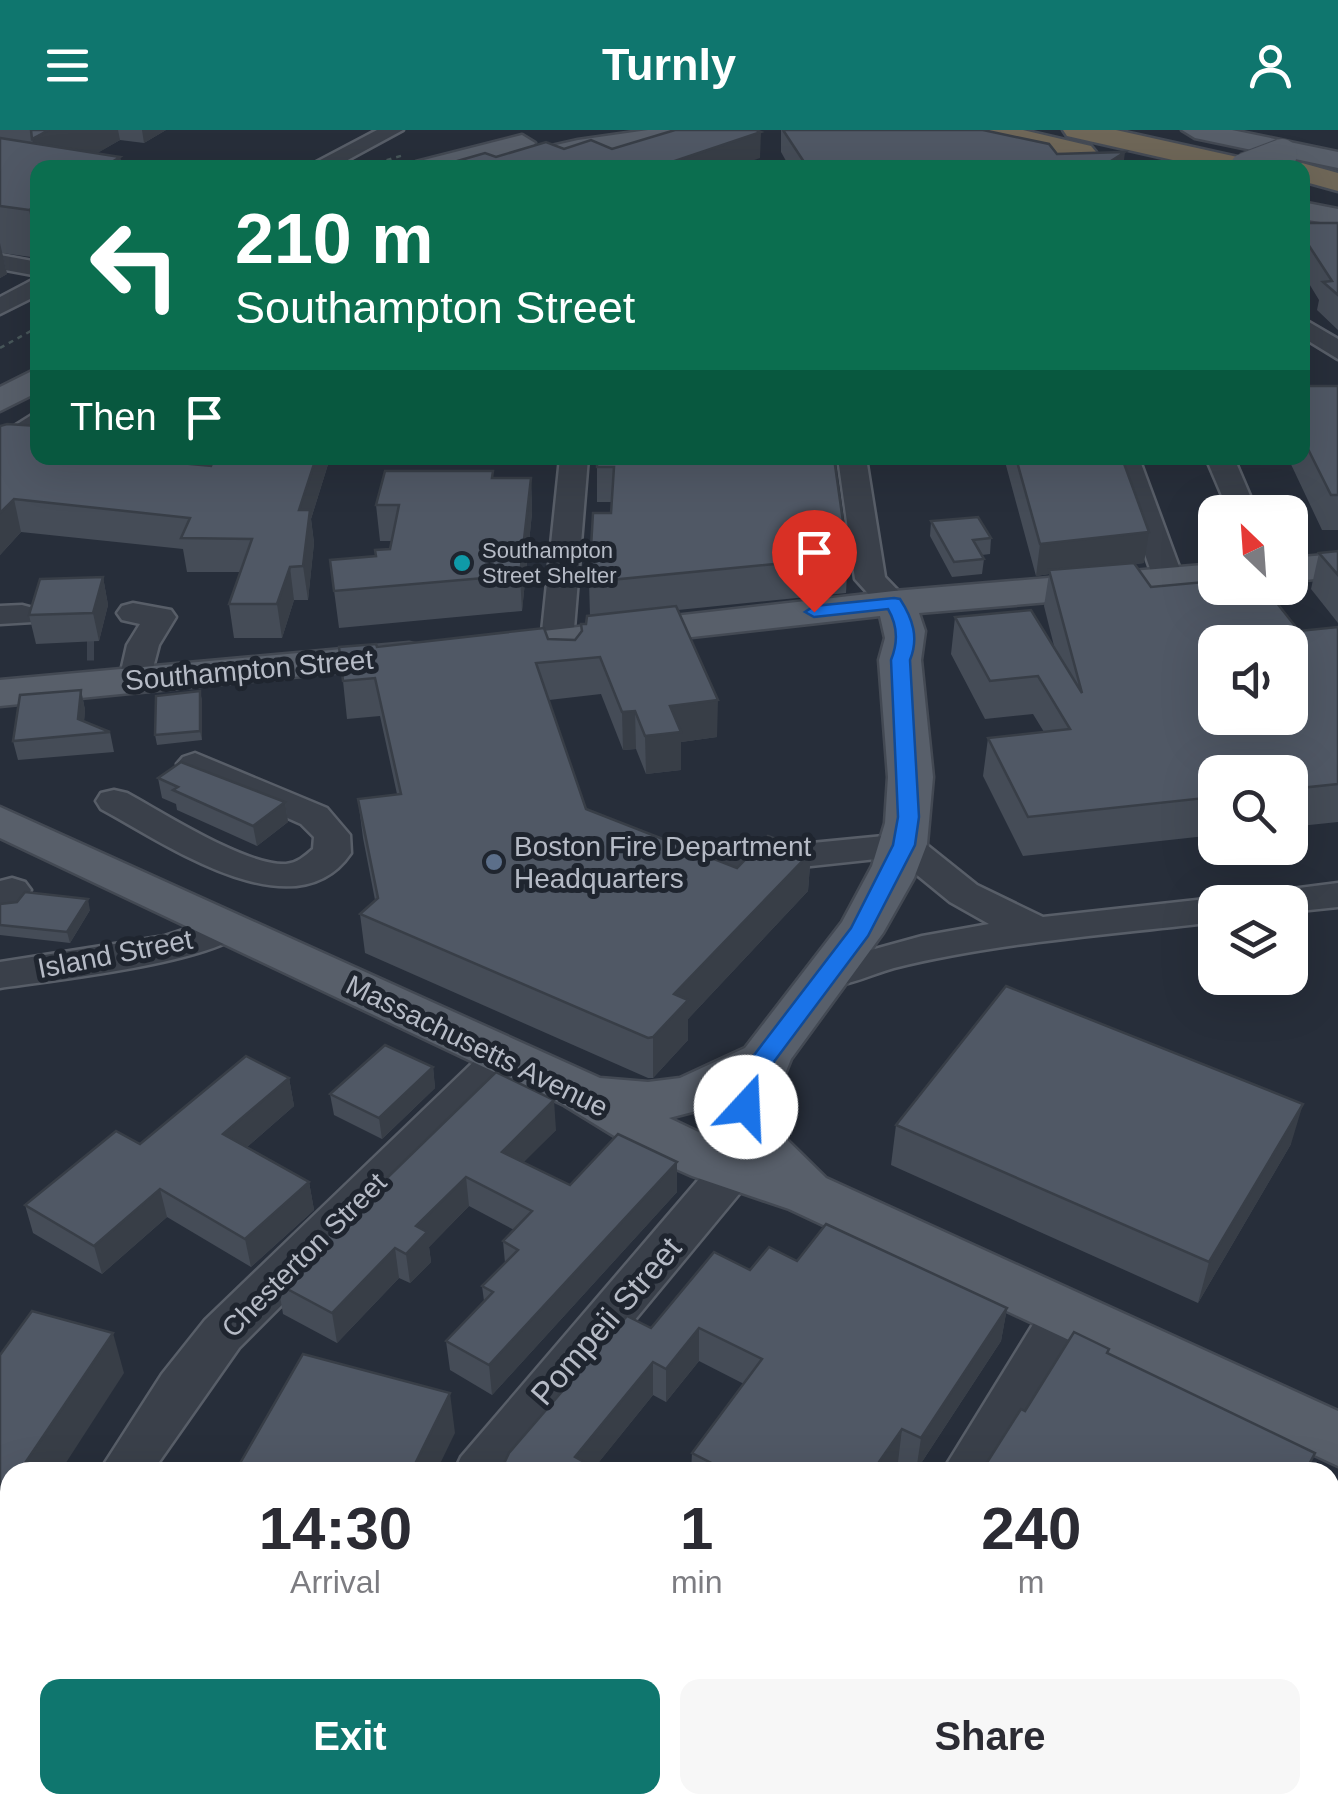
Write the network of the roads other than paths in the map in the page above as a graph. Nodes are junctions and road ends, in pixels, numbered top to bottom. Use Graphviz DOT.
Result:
graph roads {
  1 [pos="393,130"];
  2 [pos="529,130"];
  3 [pos="581,130"];
  4 [pos="624,130"];
  5 [pos="702,130"];
  6 [pos="1023,130"];
  7 [pos="1077,130"];
  8 [pos="1140,130"];
  9 [pos="1196,130"];
  10 [pos="1338,134"];
  11 [pos="973,136"];
  12 [pos="331,160"];
  13 [pos="432,160"];
  14 [pos="440,160"];
  15 [pos="492,160"];
  16 [pos="526,160"];
  17 [pos="1092,160"];
  18 [pos="1106,160"];
  19 [pos="1212,160"];
  20 [pos="1299,160"];
  21 [pos="1301,160"];
  22 [pos="1305,160"];
  23 [pos="1310,165"];
  24 [pos="1338,184"];
  25 [pos="1310,199"];
  26 [pos="1338,204"];
  27 [pos="1310,212"];
  28 [pos="1338,217"];
  29 [pos="1310,228"];
  30 [pos="1338,235"];
  31 [pos="0,262"];
  32 [pos="30,268"];
  33 [pos="30,289"];
  34 [pos="0,308"];
  35 [pos="1310,330"];
  36 [pos="30,353"];
  37 [pos="1310,353"];
  38 [pos="1338,353"];
  39 [pos="30,360"];
  40 [pos="0,366"];
  41 [pos="0,401"];
  42 [pos="30,425"];
  43 [pos="0,448"];
  44 [pos="574,465"];
  45 [pos="853,465"];
  46 [pos="1128,465"];
  47 [pos="1223,465"];
  48 [pos="1236,495"];
  49 [pos="1338,565"];
  50 [pos="1308,568"];
  51 [pos="1198,577"];
  52 [pos="1169,580"];
  53 [pos="894,603"];
  54 [pos="132,613"];
  55 [pos="786,615"];
  56 [pos="561,653"];
  57 [pos="900,660"];
  58 [pos="140,663"];
  59 [pos="0,693"];
  60 [pos="195,764"];
  61 [pos="114,802"];
  62 [pos="0,821"];
  63 [pos="904,845"];
  64 [pos="679,868"];
  65 [pos="1338,896"];
  66 [pos="1308,900"];
  67 [pos="1198,912"];
  68 [pos="1308,915"];
  69 [pos="229,927"];
  70 [pos="1038,929"];
  71 [pos="1338,929"];
  72 [pos="0,974"];
  73 [pos="827,975"];
  74 [pos="506,1056"];
  75 [pos="762,1061"];
  76 [pos="583,1092"];
  77 [pos="733,1170"];
  78 [pos="809,1194"];
  79 [pos="1065,1312"];
  80 [pos="1338,1440"];
  81 [pos="131,1462"];
  82 [pos="487,1462"];
  83 [pos="972,1462"];
  1 -- 12 [label="street"];
  2 -- 13 [label="main road"];
  3 -- 14 [label="main road"];
  4 -- 15 [label="main road"];
  5 -- 16 [label="main road"];
  6 -- 18 [label="highway"];
  7 -- 19 [label="highway"];
  8 -- 20 [label="highway"];
  9 -- 21 [label="main road"];
  10 -- 22 [label="main road"];
  11 -- 17 [label="highway"];
  23 -- 24 [label="highway"];
  25 -- 26 [label="highway"];
  27 -- 28 [label="main road"];
  29 -- 30 [label="street"];
  31 -- 32 [label="street"];
  33 -- 34 [label="street"];
  35 -- 38 [label="street"];
  36 -- 40 [label="main road"];
  37 -- 38 [label="street"];
  39 -- 41 [label="main road"];
  42 -- 43 [label="street"];
  44 -- 56 [label="street"];
  45 -- 53 [label="street"];
  46 -- 52 [label="street"];
  47 -- 48 [label="street"];
  49 -- 50 [label="main road"];
  51 -- 52 [label="main road, Southampton Street"];
  52 -- 53 [label="main road, Southampton Street"];
  53 -- 55 [label="main road, Southampton Street"];
  53 -- 57 [label="main road"];
  54 -- 58 [label="street"];
  55 -- 56 [label="main road, Southampton Street"];
  55 -- 57 [label="main road"];
  56 -- 58 [label="main road, Southampton Street"];
  57 -- 63 [label="main road"];
  58 -- 59 [label="main road, Southampton Street"];
  60 -- 61 [label="street"];
  62 -- 69 [label="main road, Massachusetts Avenue"];
  63 -- 64 [label="street"];
  63 -- 70 [label="street"];
  63 -- 73 [label="main road"];
  65 -- 66 [label="street"];
  67 -- 70 [label="street"];
  68 -- 71 [label="street"];
  69 -- 72 [label="street, Island Street"];
  69 -- 74 [label="main road, Massachusetts Avenue"];
  70 -- 73 [label="street"];
  73 -- 75 [label="main road"];
  74 -- 76 [label="main road, Massachusetts Avenue"];
  74 -- 81 [label="street, Chesterton Street"];
  75 -- 76 [label="main road"];
  75 -- 78 [label="main road"];
  76 -- 77 [label="main road, Massachusetts Avenue"];
  77 -- 78 [label="main road, Massachusetts Avenue"];
  77 -- 82 [label="street, Pompeii Street"];
  78 -- 79 [label="main road, Massachusetts Avenue"];
  79 -- 80 [label="main road, Massachusetts Avenue"];
  79 -- 83 [label="street"];
}
